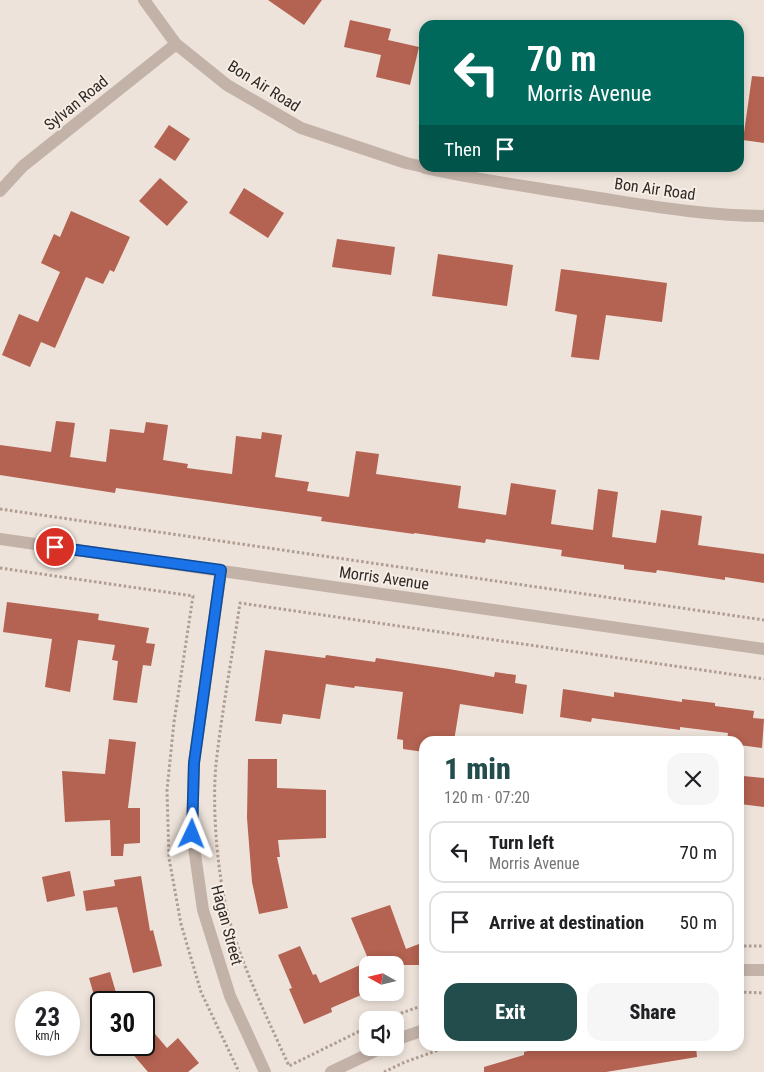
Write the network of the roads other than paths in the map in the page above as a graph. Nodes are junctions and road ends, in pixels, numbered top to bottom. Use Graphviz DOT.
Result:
graph roads {
  1 [pos="144,0"];
  2 [pos="176,44"];
  3 [pos="419,166"];
  4 [pos="446,172"];
  5 [pos="0,191"];
  6 [pos="764,216"];
  7 [pos="0,539"];
  8 [pos="221,570"];
  9 [pos="764,649"];
  10 [pos="744,970"];
  11 [pos="764,970"];
  12 [pos="419,1032"];
  13 [pos="404,1037"];
  14 [pos="364,1056"];
  15 [pos="265,1072"];
  16 [pos="331,1072"];
  1 -- 2 [label="street, Bon Air Road"];
  2 -- 3 [label="street, Bon Air Road"];
  2 -- 5 [label="street, Sylvan Road"];
  4 -- 6 [label="street, Bon Air Road"];
  7 -- 8 [label="street, Morris Avenue"];
  8 -- 9 [label="street, Morris Avenue"];
  8 -- 15 [label="street, Hagan Street"];
  10 -- 11 [label="street"];
  12 -- 13 [label="street"];
  14 -- 16 [label="street"];
}
